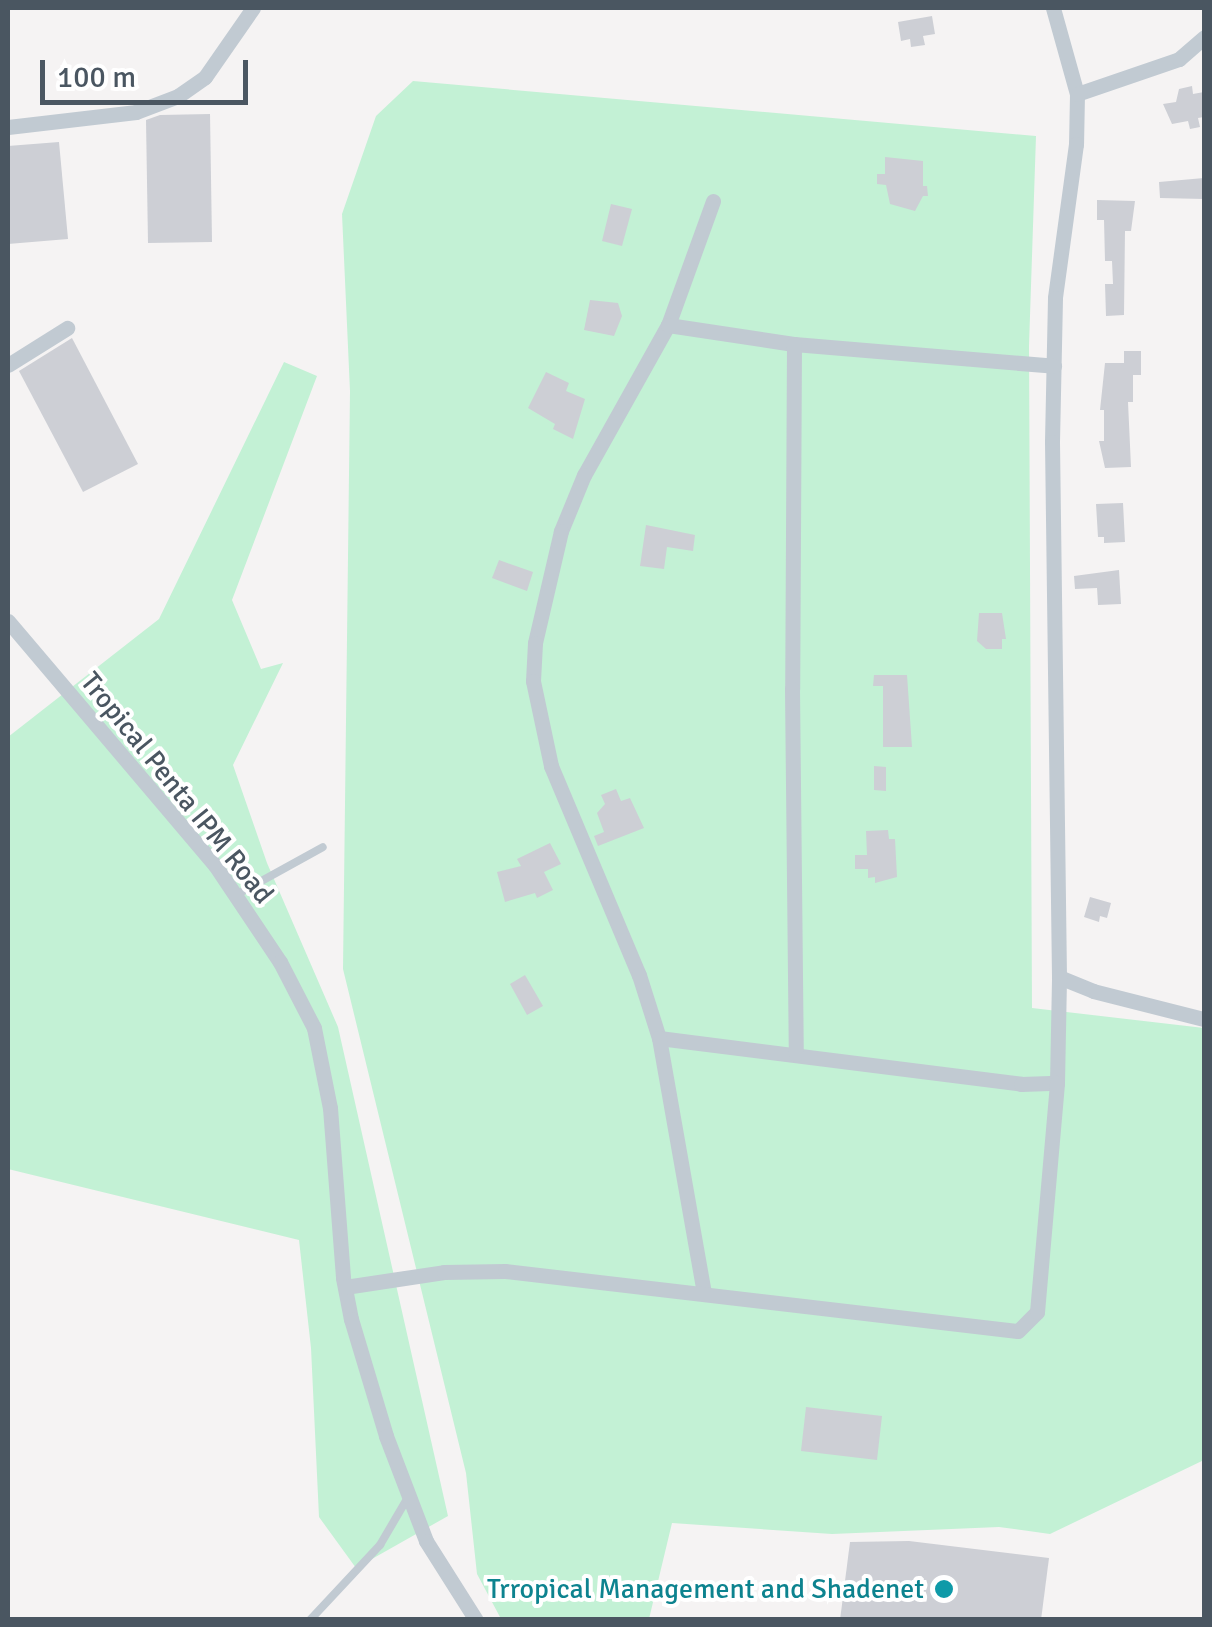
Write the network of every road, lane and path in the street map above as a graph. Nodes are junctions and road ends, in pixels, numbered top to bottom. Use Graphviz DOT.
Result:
graph roads {
  1 [pos="253,8"];
  2 [pos="1053,8"];
  3 [pos="1204,36"];
  4 [pos="1077,94"];
  5 [pos="8,128"];
  6 [pos="712,200"];
  7 [pos="668,325"];
  8 [pos="67,328"];
  9 [pos="794,344"];
  10 [pos="8,365"];
  11 [pos="1054,366"];
  12 [pos="9,625"];
  13 [pos="323,847"];
  14 [pos="236,895"];
  15 [pos="1058,976"];
  16 [pos="1204,1019"];
  17 [pos="659,1038"];
  18 [pos="796,1054"];
  19 [pos="1057,1084"];
  20 [pos="345,1288"];
  21 [pos="704,1293"];
  22 [pos="408,1496"];
  23 [pos="310,1620"];
  24 [pos="476,1620"];
  1 -- 5 [label="street"];
  2 -- 4 [label="street"];
  3 -- 4 [label="street"];
  4 -- 11 [label="street"];
  6 -- 7 [label="street"];
  7 -- 9 [label="street"];
  7 -- 17 [label="street"];
  8 -- 10 [label="street"];
  9 -- 11 [label="street"];
  9 -- 18 [label="street"];
  11 -- 15 [label="street"];
  12 -- 14 [label="street, Tropical Penta IPM Road"];
  13 -- 14 [label="lane"];
  14 -- 20 [label="street, Tropical Penta IPM Road"];
  15 -- 16 [label="street"];
  15 -- 19 [label="street"];
  17 -- 18 [label="street"];
  17 -- 21 [label="street"];
  18 -- 19 [label="street"];
  19 -- 21 [label="street"];
  20 -- 21 [label="street"];
  20 -- 22 [label="street, Tropical Penta IPM Road"];
  22 -- 23 [label="lane"];
  22 -- 24 [label="street, Tropical Penta IPM Road"];
}
